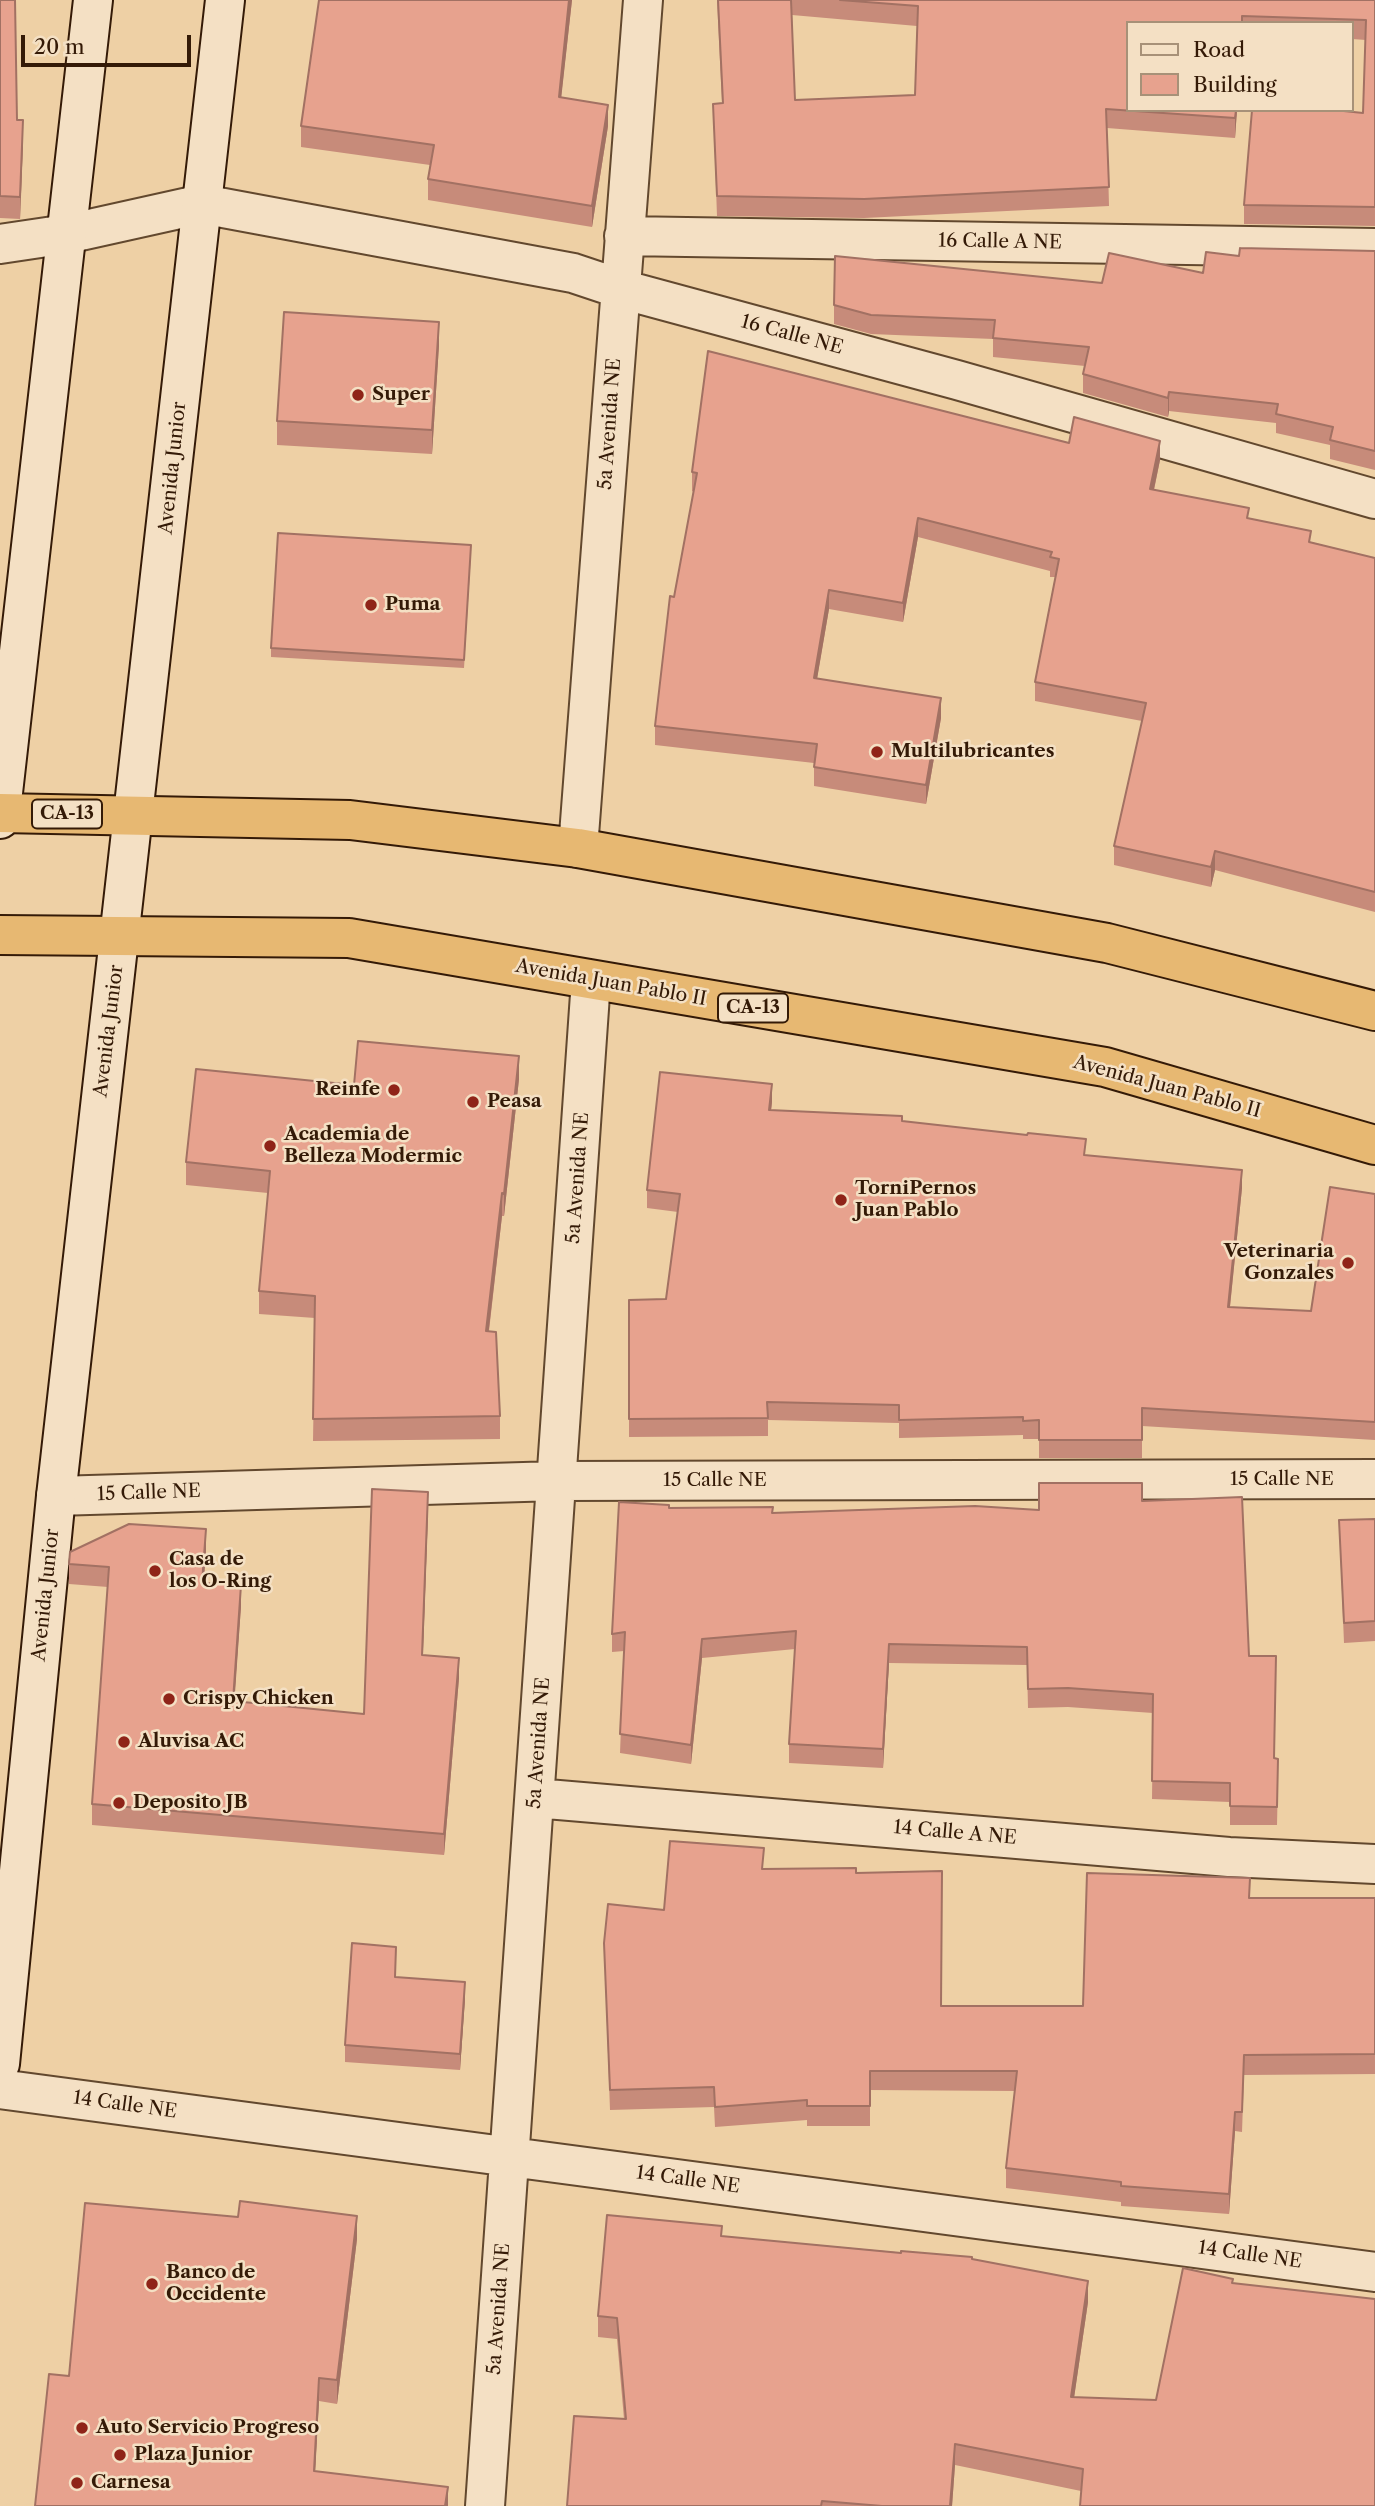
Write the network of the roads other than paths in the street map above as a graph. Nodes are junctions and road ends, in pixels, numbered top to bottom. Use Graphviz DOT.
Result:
graph roads {
  1 [pos="93,0"];
  2 [pos="225,0"];
  3 [pos="643,0"];
  4 [pos="202,204"];
  5 [pos="67,234"];
  6 [pos="624,236"];
  7 [pos="0,244"];
  8 [pos="1375,248"];
  9 [pos="621,289"];
  10 [pos="1375,499"];
  11 [pos="0,813"];
  12 [pos="134,816"];
  13 [pos="0,819"];
  14 [pos="578,848"];
  15 [pos="0,934"];
  16 [pos="121,934"];
  17 [pos="591,980"];
  18 [pos="1375,1011"];
  19 [pos="1375,1145"];
  20 [pos="1375,1479"];
  21 [pos="556,1481"];
  22 [pos="56,1496"];
  23 [pos="535,1798"];
  24 [pos="1375,1864"];
  25 [pos="3,1996"];
  26 [pos="0,2064"];
  27 [pos="0,2089"];
  28 [pos="510,2156"];
  29 [pos="1375,2272"];
  30 [pos="485,2506"];
  1 -- 5 [label="street"];
  2 -- 4 [label="street, Avenida Junior"];
  3 -- 6 [label="street, 5a Avenida NE"];
  4 -- 5 [label="street"];
  4 -- 9 [label="street, 16 Calle NE"];
  4 -- 12 [label="street, Avenida Junior"];
  5 -- 7 [label="street"];
  5 -- 11 [label="street"];
  6 -- 8 [label="street, 16 Calle A NE"];
  6 -- 9 [label="street, 5a Avenida NE"];
  9 -- 10 [label="street, 16 Calle NE"];
  9 -- 14 [label="street, 5a Avenida NE"];
  11 -- 12 [label="highway, CA-13"];
  11 -- 13 [label="street"];
  12 -- 14 [label="highway, CA-13"];
  12 -- 16 [label="street, Avenida Junior"];
  14 -- 18 [label="highway, CA-13"];
  15 -- 16 [label="highway, Avenida Juan Pablo II / CA-13"];
  16 -- 17 [label="highway, Avenida Juan Pablo II / CA-13"];
  16 -- 22 [label="street, Avenida Junior"];
  17 -- 19 [label="highway, Avenida Juan Pablo II / CA-13"];
  17 -- 21 [label="street, 5a Avenida NE"];
  20 -- 21 [label="street, 15 Calle NE"];
  21 -- 22 [label="street, 15 Calle NE"];
  21 -- 23 [label="street, 5a Avenida NE"];
  22 -- 25 [label="street, Avenida Junior"];
  23 -- 24 [label="street, 14 Calle A NE"];
  23 -- 28 [label="street, 5a Avenida NE"];
  25 -- 26 [label="street, Avenida Junior"];
  27 -- 28 [label="street, 14 Calle NE"];
  28 -- 29 [label="street, 14 Calle NE"];
  28 -- 30 [label="street, 5a Avenida NE"];
}
